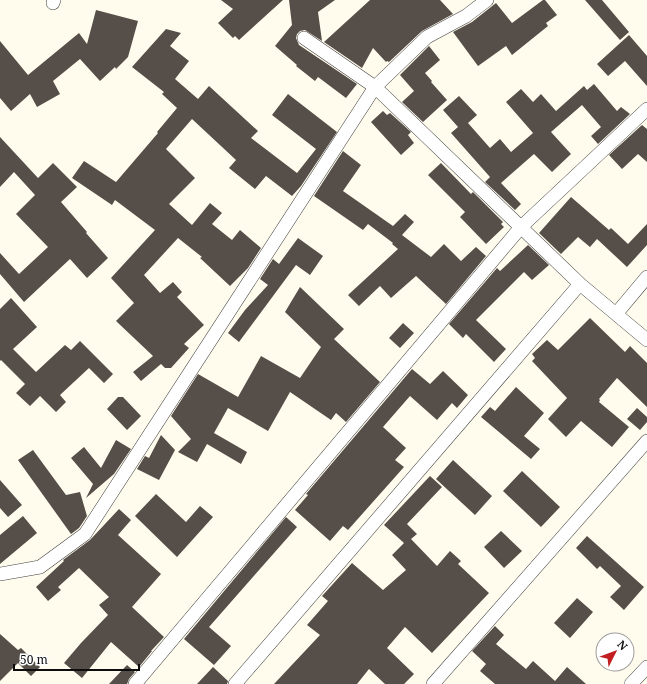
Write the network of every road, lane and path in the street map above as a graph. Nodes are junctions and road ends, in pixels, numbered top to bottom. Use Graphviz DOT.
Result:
graph roads {
  1 [pos="487,0"];
  2 [pos="304,38"];
  3 [pos="375,87"];
  4 [pos="647,109"];
  5 [pos="521,227"];
  6 [pos="647,277"];
  7 [pos="580,284"];
  8 [pos="616,314"];
  9 [pos="647,340"];
  10 [pos="647,441"];
  11 [pos="0,574"];
  12 [pos="647,667"];
  13 [pos="135,684"];
  14 [pos="235,684"];
  15 [pos="433,684"];
  16 [pos="631,684"];
  1 -- 3 [label="street"];
  2 -- 3 [label="street"];
  3 -- 5 [label="street"];
  3 -- 11 [label="street"];
  4 -- 5 [label="street"];
  5 -- 7 [label="street"];
  5 -- 13 [label="street"];
  6 -- 8 [label="street"];
  7 -- 8 [label="street"];
  7 -- 14 [label="street"];
  8 -- 9 [label="street"];
  10 -- 15 [label="street"];
  12 -- 16 [label="street"];
}
